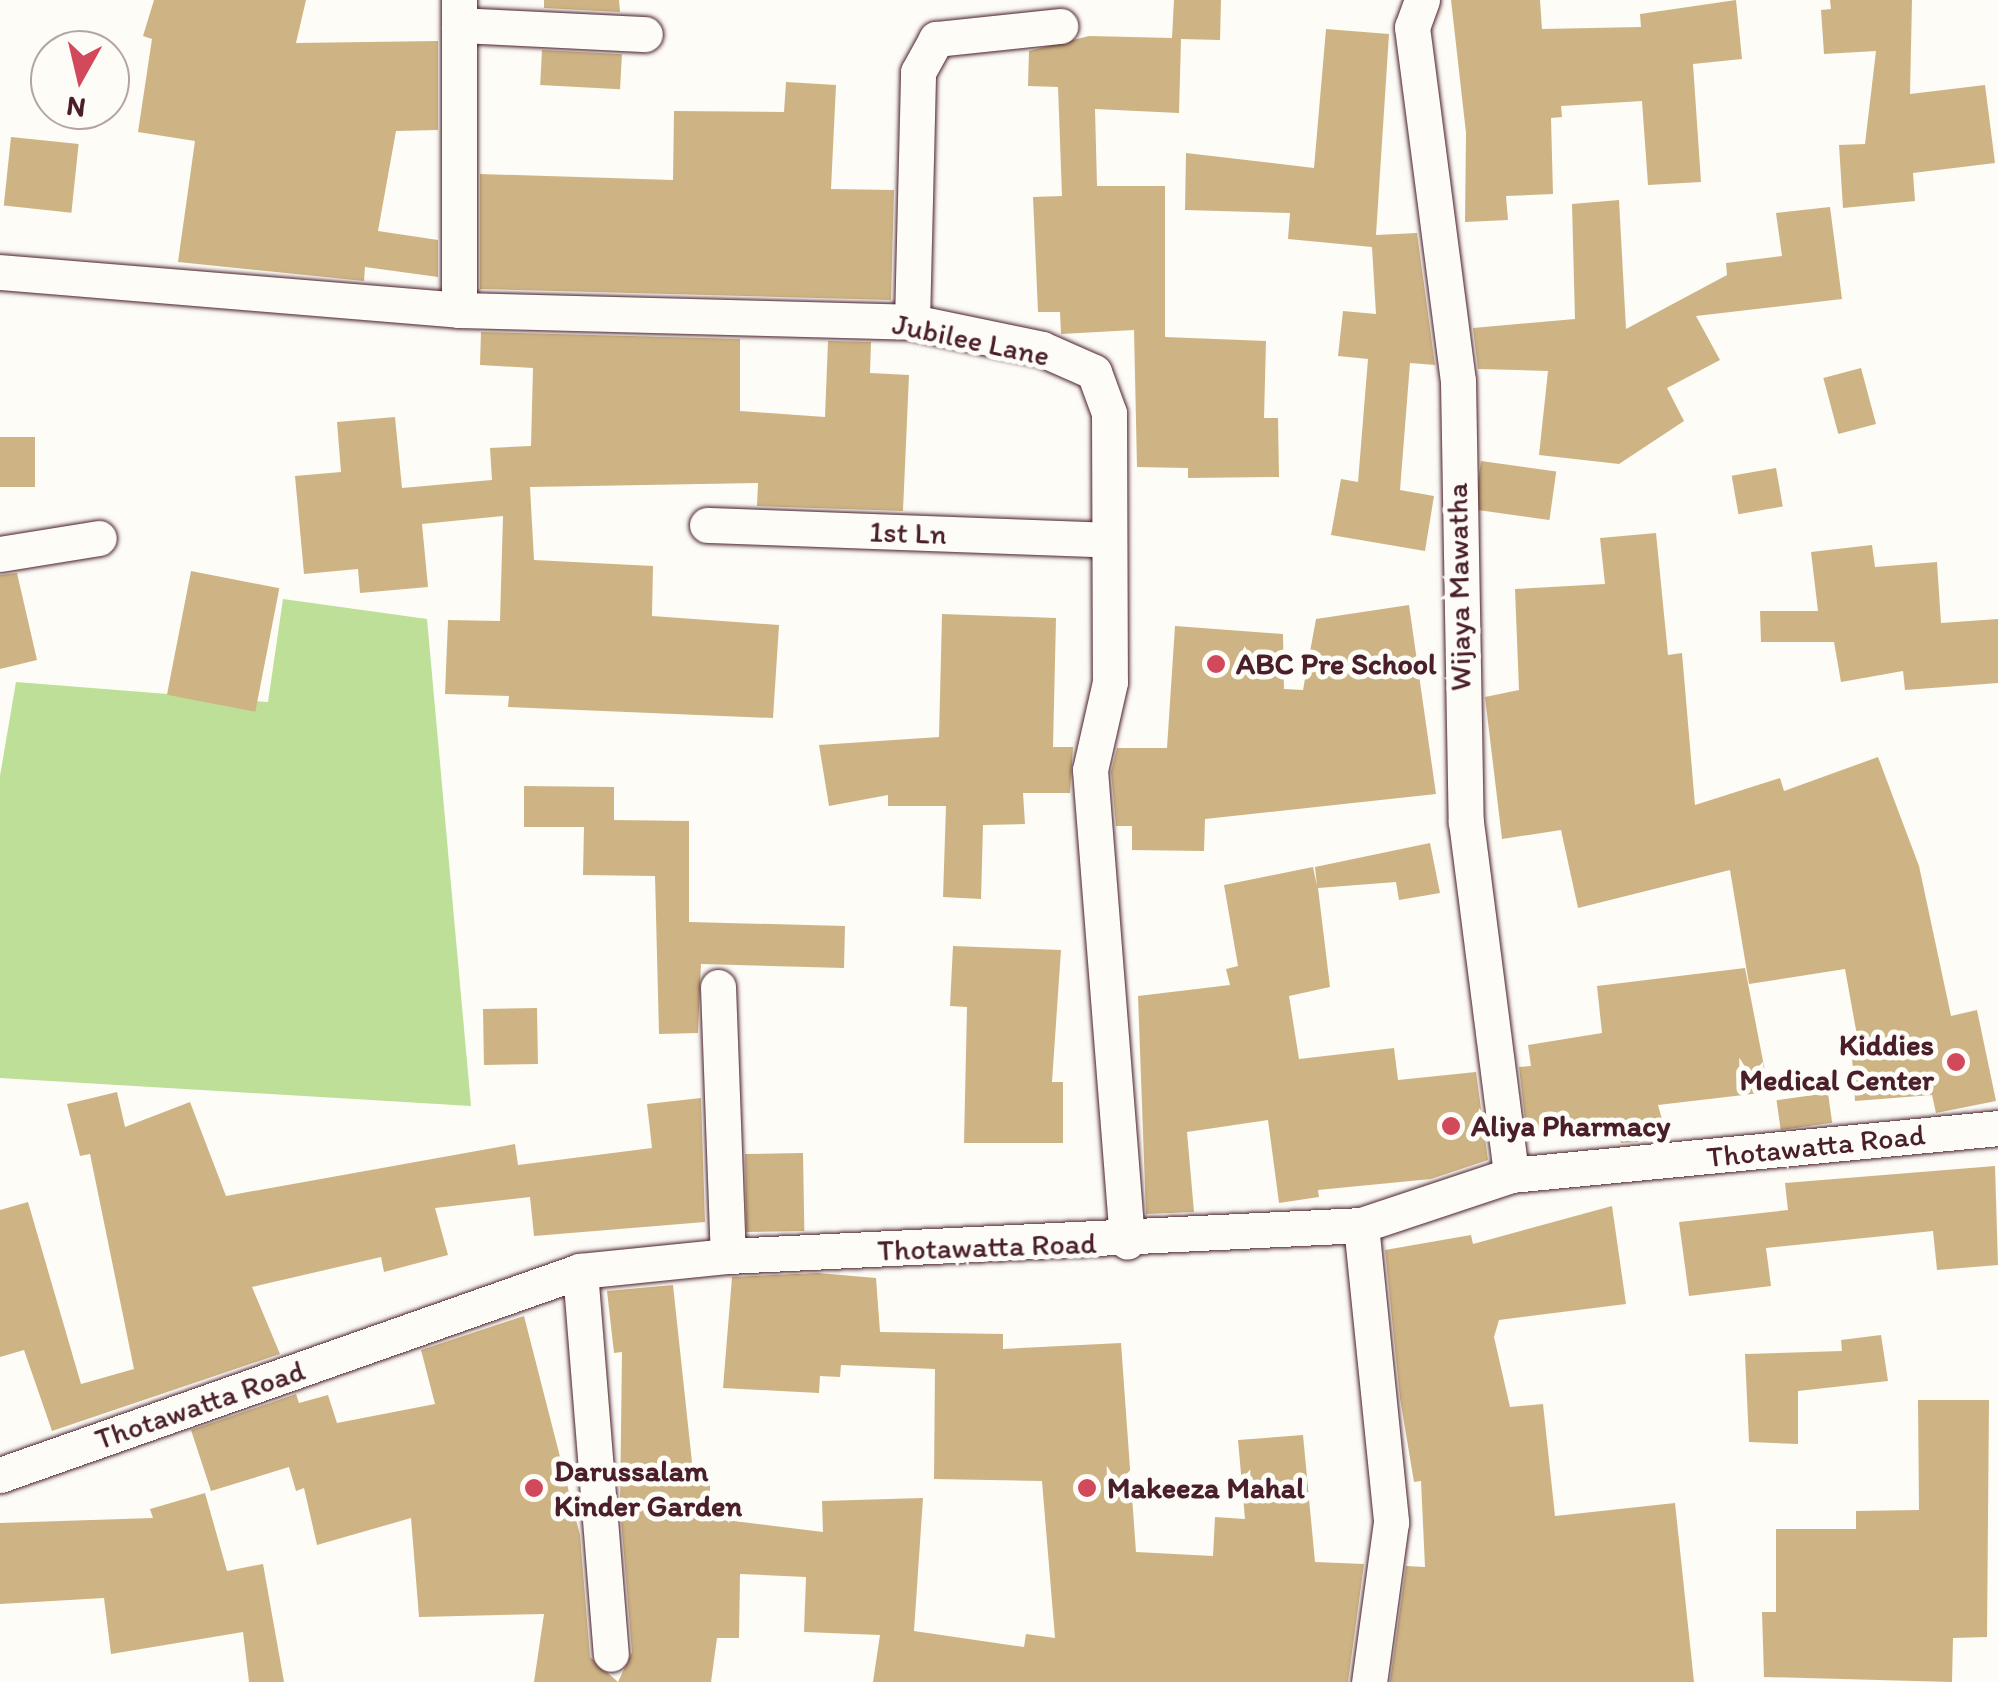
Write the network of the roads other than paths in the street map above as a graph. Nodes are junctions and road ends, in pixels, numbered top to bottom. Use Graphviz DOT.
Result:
graph roads {
  1 [pos="1422,0"];
  2 [pos="459,12"];
  3 [pos="1060,26"];
  4 [pos="644,34"];
  5 [pos="0,272"];
  6 [pos="459,310"];
  7 [pos="912,322"];
  8 [pos="707,525"];
  9 [pos="99,538"];
  10 [pos="1110,540"];
  11 [pos="0,554"];
  12 [pos="718,987"];
  13 [pos="1998,1128"];
  14 [pos="1512,1175"];
  15 [pos="1361,1224"];
  16 [pos="1127,1242"];
  17 [pos="728,1256"];
  18 [pos="580,1271"];
  19 [pos="0,1475"];
  20 [pos="611,1654"];
  21 [pos="1368,1682"];
  1 -- 14 [label="street, Wijaya Mawatha"];
  2 -- 4 [label="street"];
  2 -- 6 [label="street"];
  3 -- 7 [label="street"];
  5 -- 6 [label="street, Jubilee Lane"];
  6 -- 7 [label="street, Jubilee Lane"];
  7 -- 10 [label="street, Jubilee Lane"];
  8 -- 10 [label="street, 1st Ln"];
  9 -- 11 [label="street"];
  10 -- 16 [label="street, Jubilee Lane"];
  12 -- 17 [label="street"];
  13 -- 14 [label="street, Thotawatta Road"];
  14 -- 15 [label="street, Thotawatta Road"];
  15 -- 16 [label="street, Thotawatta Road"];
  15 -- 21 [label="street"];
  16 -- 17 [label="street, Thotawatta Road"];
  17 -- 18 [label="street, Thotawatta Road"];
  18 -- 19 [label="street, Thotawatta Road"];
  18 -- 20 [label="street"];
}
